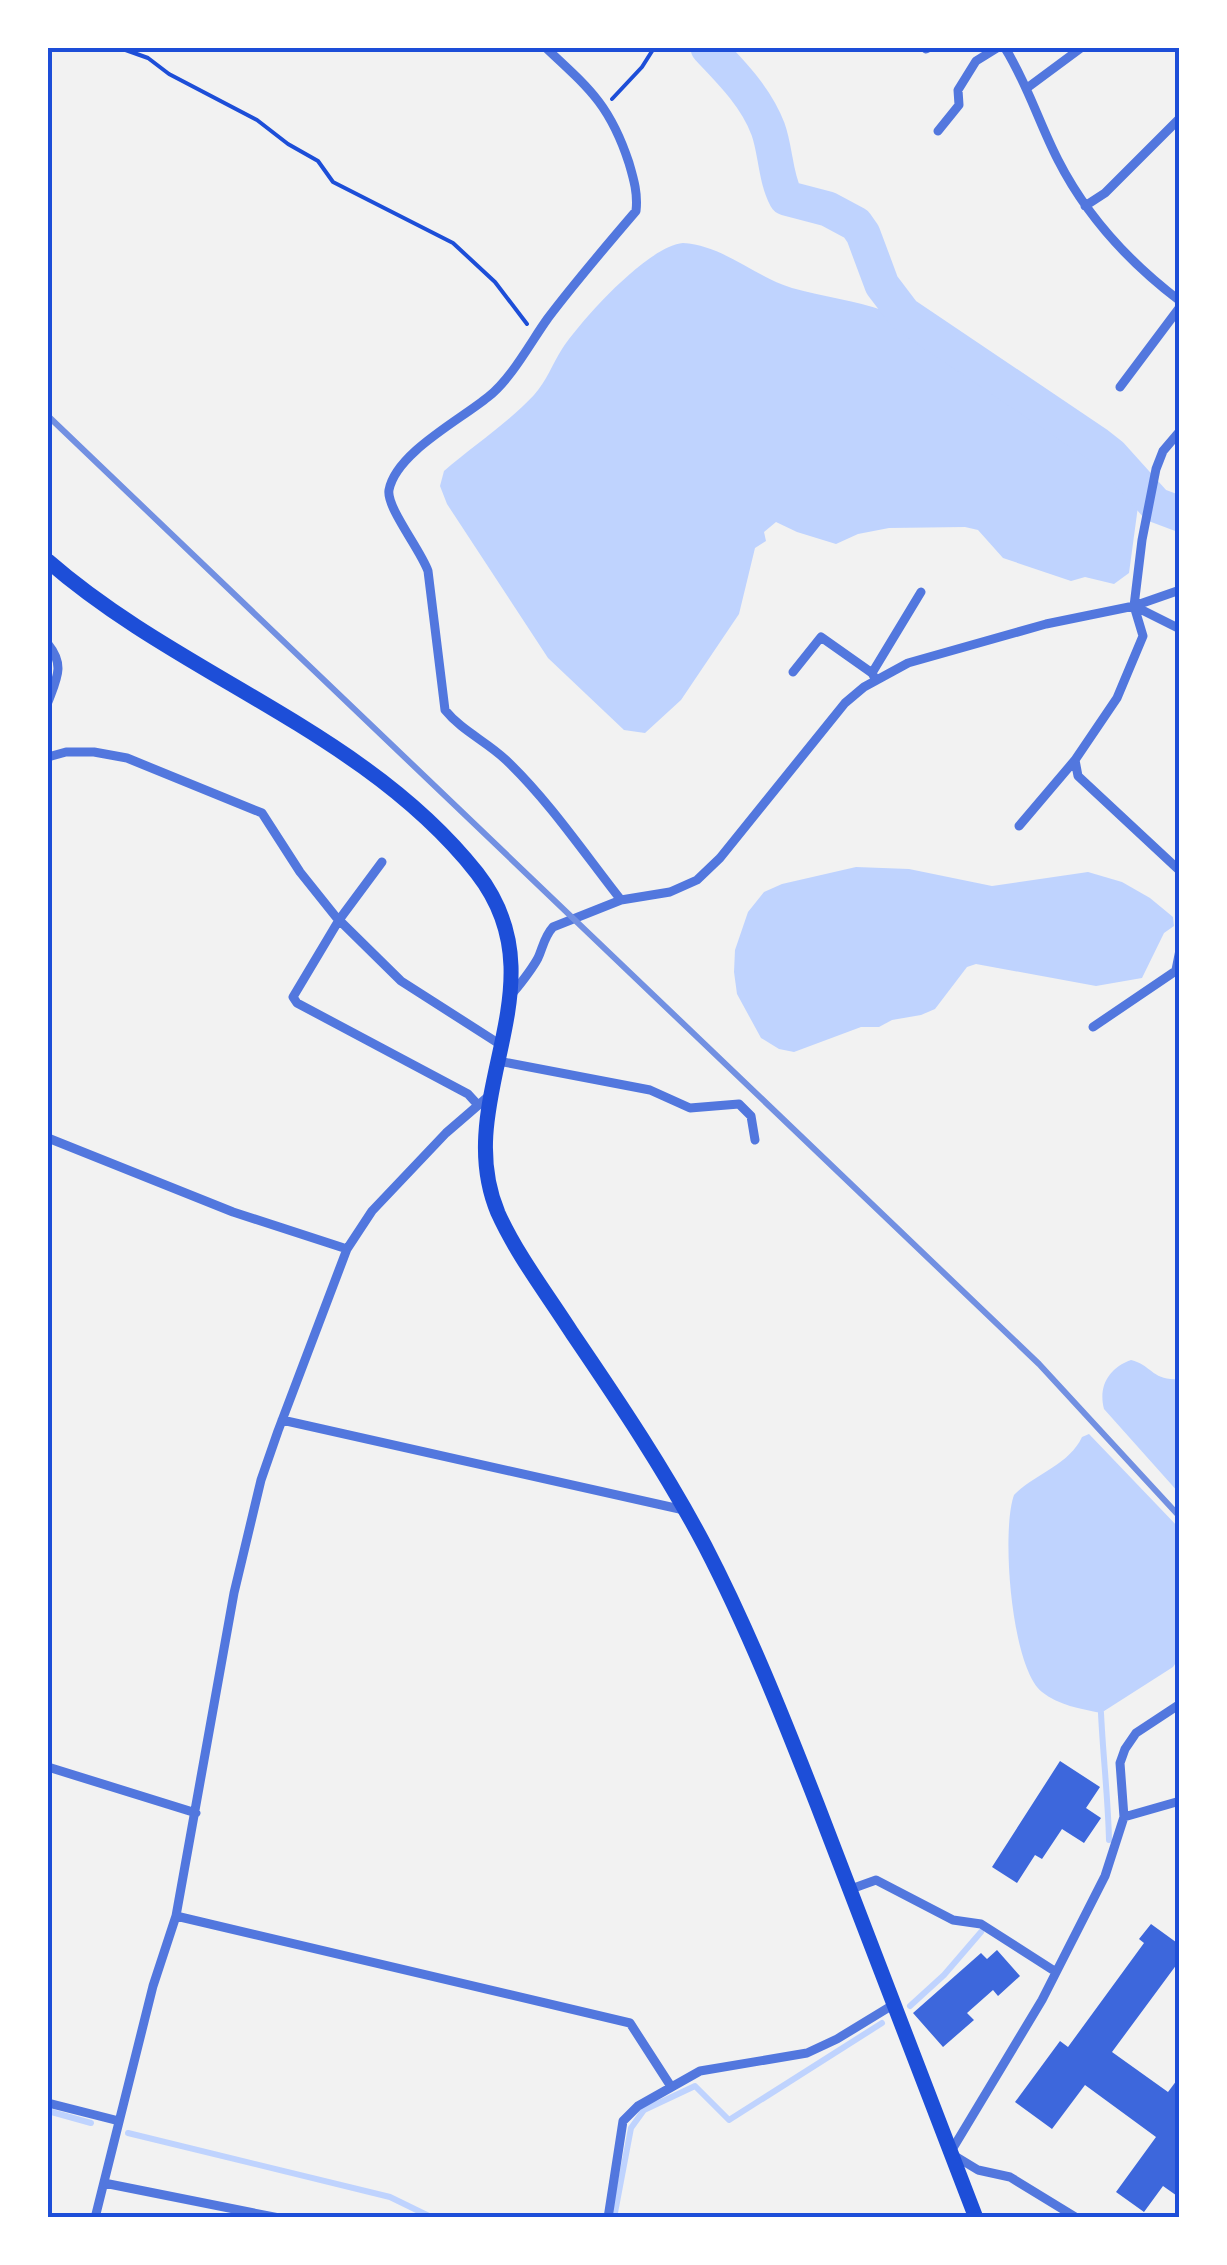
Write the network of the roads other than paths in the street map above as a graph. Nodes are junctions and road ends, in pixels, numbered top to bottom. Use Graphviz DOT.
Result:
graph roads {
  1 [pos="546,48"];
  2 [pos="1001,48"];
  3 [pos="1081,48"];
  4 [pos="1027,88"];
  5 [pos="1180,118"];
  6 [pos="938,131"];
  7 [pos="1085,206"];
  8 [pos="1180,304"];
  9 [pos="1120,387"];
  10 [pos="1180,431"];
  11 [pos="48,561"];
  12 [pos="1180,590"];
  13 [pos="921,592"];
  14 [pos="1134,606"];
  15 [pos="1180,629"];
  16 [pos="48,644"];
  17 [pos="793,672"];
  18 [pos="874,676"];
  19 [pos="48,702"];
  20 [pos="48,758"];
  21 [pos="1075,760"];
  22 [pos="1020,826"];
  23 [pos="382,862"];
  24 [pos="1180,871"];
  25 [pos="622,900"];
  26 [pos="339,920"];
  27 [pos="1180,950"];
  28 [pos="1178,969"];
  29 [pos="512,994"];
  30 [pos="1094,1027"];
  31 [pos="499,1053"];
  32 [pos="492,1094"];
  33 [pos="478,1105"];
  34 [pos="48,1138"];
  35 [pos="756,1140"];
  36 [pos="347,1249"];
  37 [pos="282,1420"];
  38 [pos="685,1510"];
  39 [pos="1180,1704"];
  40 [pos="48,1767"];
  41 [pos="1180,1801"];
  42 [pos="196,1813"];
  43 [pos="1124,1817"];
  44 [pos="850,1888"];
  45 [pos="176,1916"];
  46 [pos="1056,1972"];
  47 [pos="896,2003"];
  48 [pos="670,2085"];
  49 [pos="48,2102"];
  50 [pos="118,2121"];
  51 [pos="950,2153"];
  52 [pos="104,2184"];
  53 [pos="96,2218"];
  54 [pos="279,2218"];
  55 [pos="608,2218"];
  56 [pos="976,2218"];
  57 [pos="1077,2218"];
  1 -- 25 [label="street"];
  2 -- 4 [label="street"];
  2 -- 6 [label="street"];
  3 -- 4 [label="street"];
  4 -- 7 [label="street"];
  5 -- 7 [label="street"];
  7 -- 8 [label="street"];
  8 -- 9 [label="street"];
  10 -- 14 [label="street"];
  11 -- 29 [label="highway"];
  12 -- 14 [label="street"];
  13 -- 18 [label="street"];
  14 -- 15 [label="street"];
  14 -- 18 [label="street"];
  14 -- 21 [label="street"];
  16 -- 19 [label="street"];
  17 -- 18 [label="street"];
  18 -- 25 [label="street"];
  20 -- 26 [label="street"];
  21 -- 22 [label="street"];
  21 -- 24 [label="street"];
  23 -- 26 [label="street"];
  25 -- 29 [label="street"];
  26 -- 31 [label="street"];
  26 -- 33 [label="street"];
  27 -- 28 [label="street"];
  28 -- 30 [label="street"];
  29 -- 31 [label="highway"];
  31 -- 32 [label="highway"];
  31 -- 35 [label="street"];
  32 -- 33 [label="street"];
  32 -- 38 [label="highway"];
  33 -- 36 [label="street"];
  34 -- 36 [label="street"];
  36 -- 37 [label="street"];
  37 -- 38 [label="street"];
  37 -- 42 [label="street"];
  38 -- 44 [label="highway"];
  39 -- 43 [label="street"];
  40 -- 42 [label="street"];
  41 -- 43 [label="street"];
  42 -- 45 [label="street"];
  43 -- 46 [label="street"];
  44 -- 46 [label="street"];
  44 -- 47 [label="highway"];
  45 -- 48 [label="street"];
  45 -- 50 [label="street"];
  46 -- 51 [label="street"];
  47 -- 48 [label="street"];
  47 -- 51 [label="highway"];
  48 -- 55 [label="street"];
  49 -- 50 [label="street"];
  50 -- 52 [label="street"];
  51 -- 56 [label="highway"];
  51 -- 57 [label="street"];
  52 -- 53 [label="street"];
  52 -- 54 [label="street"];
}
